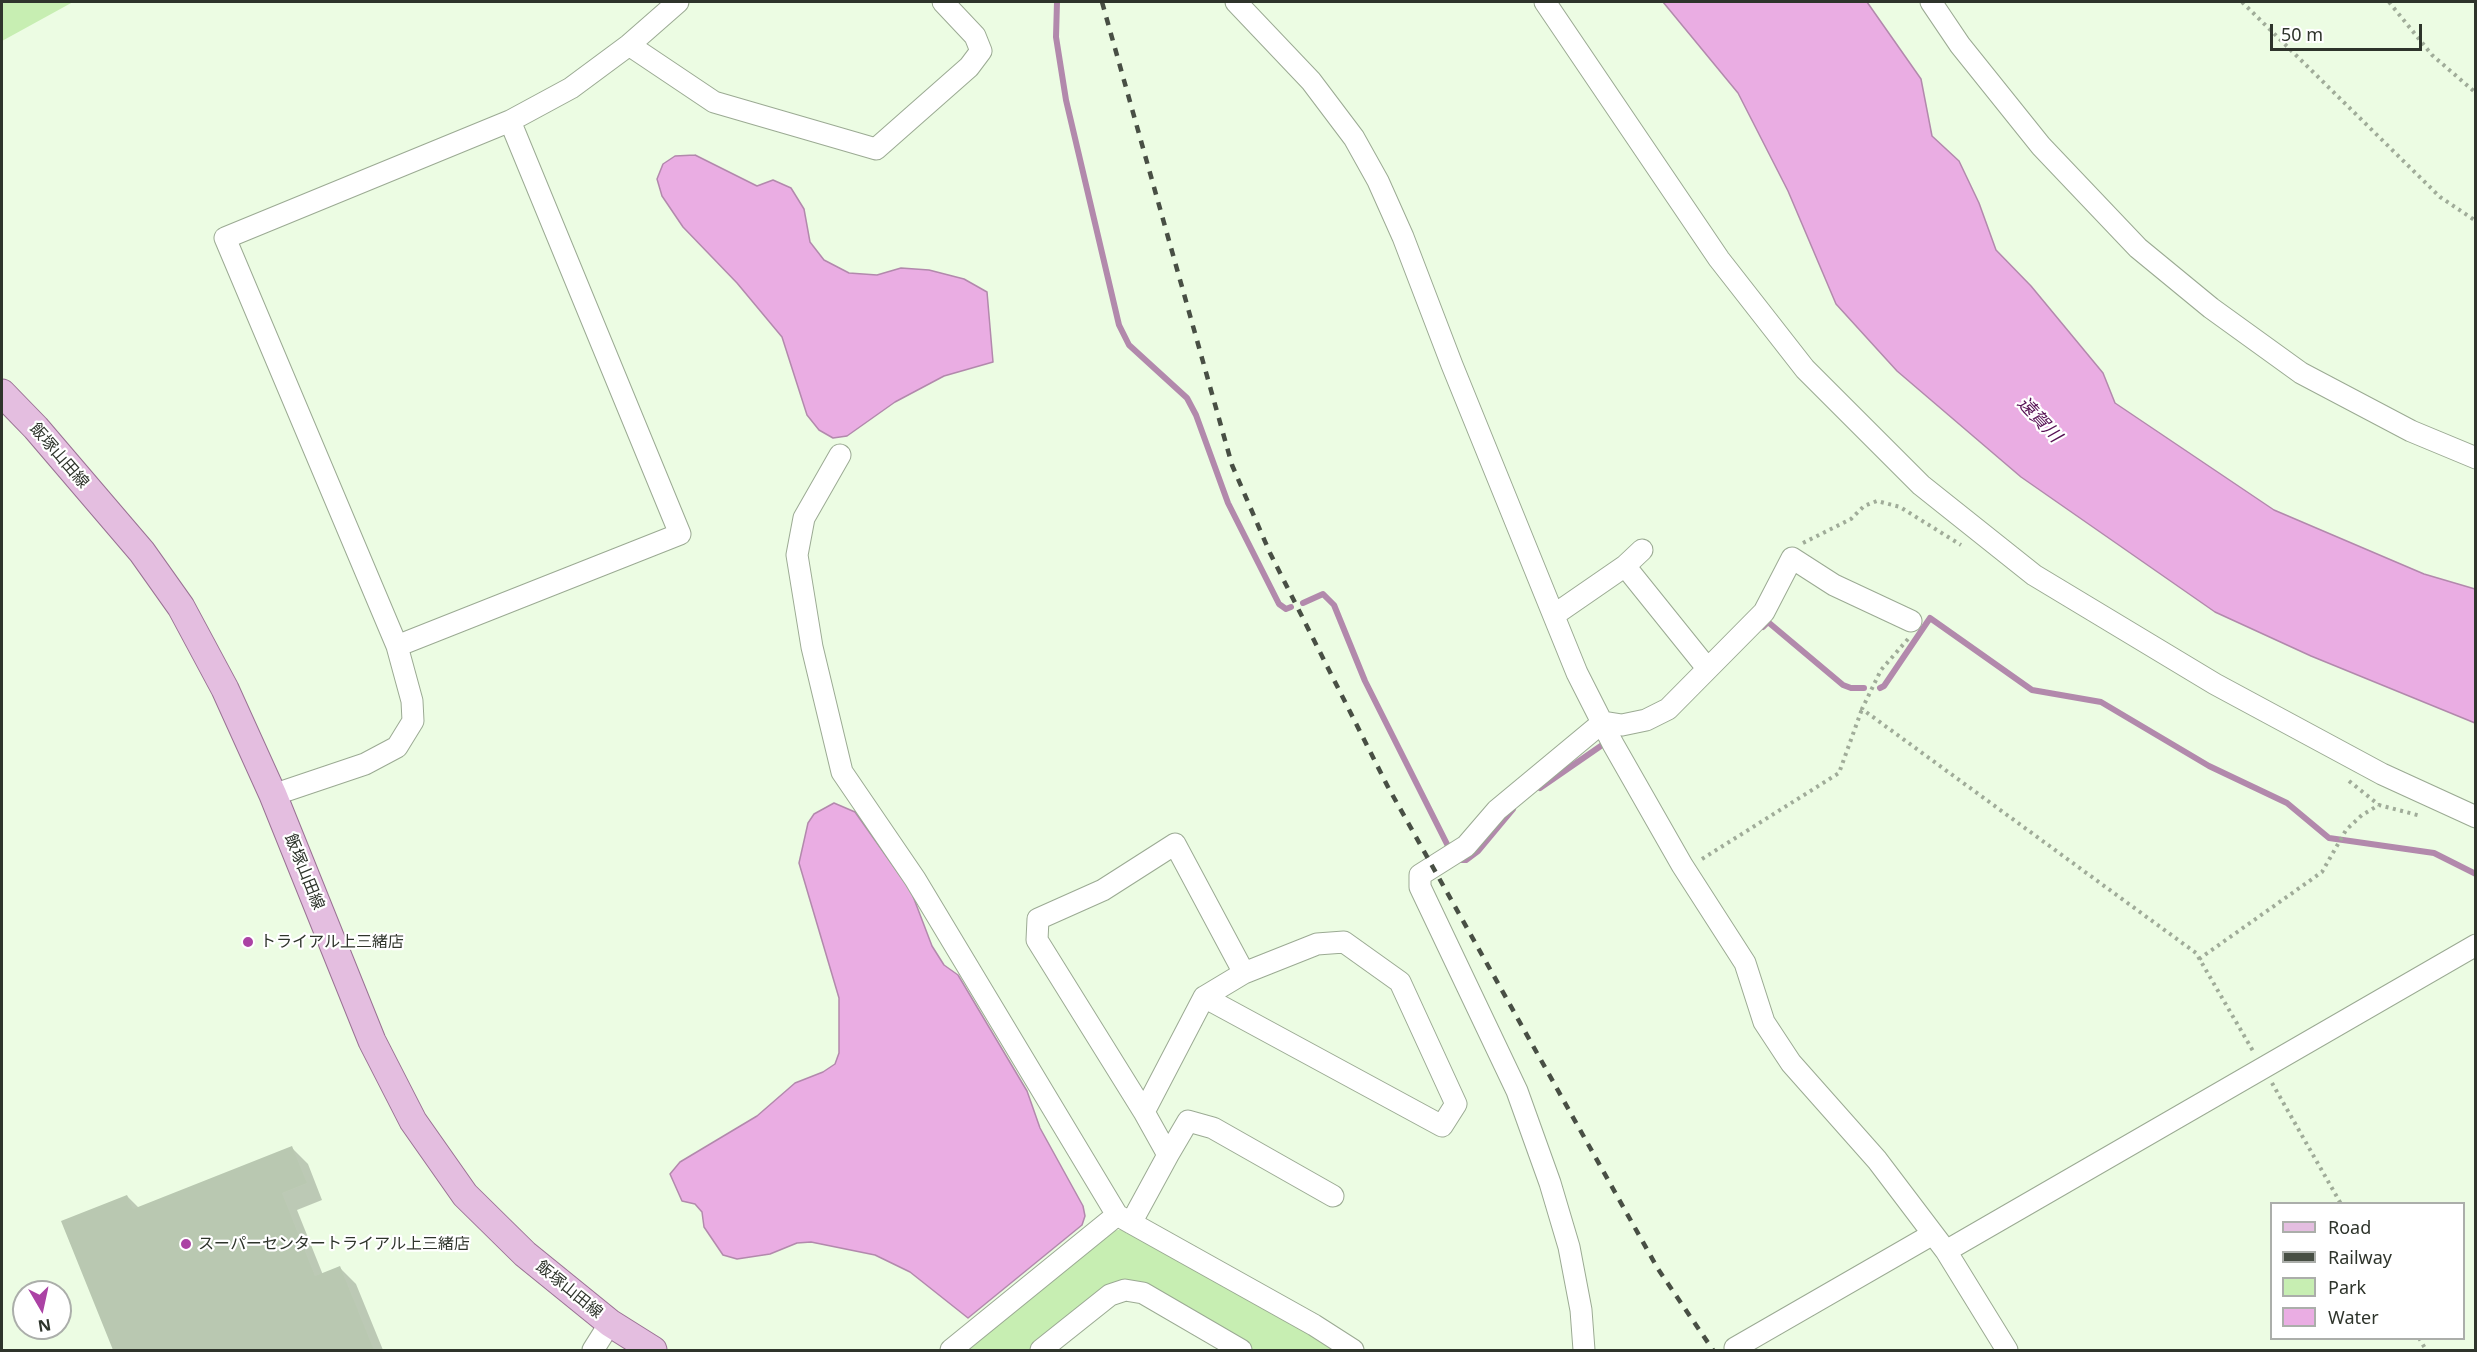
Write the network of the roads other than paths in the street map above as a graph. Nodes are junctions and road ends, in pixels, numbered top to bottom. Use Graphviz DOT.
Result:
graph roads {
  1 [pos="678,2"];
  2 [pos="943,2"];
  3 [pos="1236,2"];
  4 [pos="1545,2"];
  5 [pos="1931,2"];
  6 [pos="629,45"];
  7 [pos="510,121"];
  8 [pos="2,393"];
  9 [pos="840,455"];
  10 [pos="2475,458"];
  11 [pos="1642,550"];
  12 [pos="1625,566"];
  13 [pos="1554,615"];
  14 [pos="1911,621"];
  15 [pos="397,646"];
  16 [pos="1707,668"];
  17 [pos="1608,733"];
  18 [pos="273,795"];
  19 [pos="2475,817"];
  20 [pos="2475,945"];
  21 [pos="1244,974"];
  22 [pos="1204,998"];
  23 [pos="1144,1112"];
  24 [pos="1168,1155"];
  25 [pos="1332,1196"];
  26 [pos="1124,1219"];
  27 [pos="1933,1234"];
  28 [pos="1946,1251"];
  29 [pos="610,1323"];
  30 [pos="1735,1348"];
  31 [pos="1999,1348"];
  32 [pos="593,1350"];
  33 [pos="653,1350"];
  34 [pos="951,1350"];
  35 [pos="1041,1350"];
  36 [pos="1241,1350"];
  37 [pos="1353,1350"];
  38 [pos="1584,1350"];
  1 -- 6 [label="street"];
  2 -- 6 [label="street"];
  3 -- 13 [label="street"];
  4 -- 19 [label="street"];
  5 -- 10 [label="street"];
  6 -- 7 [label="street"];
  7 -- 15 [label="street"];
  7 -- 15 [label="street"];
  8 -- 18 [label="main road, 飯塚山田線"];
  9 -- 26 [label="street"];
  11 -- 12 [label="street"];
  12 -- 13 [label="street"];
  12 -- 16 [label="street"];
  13 -- 17 [label="street"];
  14 -- 16 [label="street"];
  15 -- 18 [label="street"];
  16 -- 17 [label="street"];
  17 -- 27 [label="street"];
  17 -- 38 [label="street"];
  18 -- 29 [label="main road, 飯塚山田線"];
  20 -- 28 [label="street"];
  21 -- 22 [label="street"];
  21 -- 22 [label="street"];
  21 -- 23 [label="street"];
  22 -- 23 [label="street"];
  23 -- 24 [label="street"];
  24 -- 25 [label="street"];
  24 -- 26 [label="street"];
  26 -- 34 [label="street"];
  26 -- 37 [label="street"];
  27 -- 28 [label="street"];
  27 -- 30 [label="street"];
  28 -- 31 [label="street"];
  29 -- 32 [label="street"];
  29 -- 33 [label="main road, 飯塚山田線"];
  35 -- 36 [label="street"];
}
